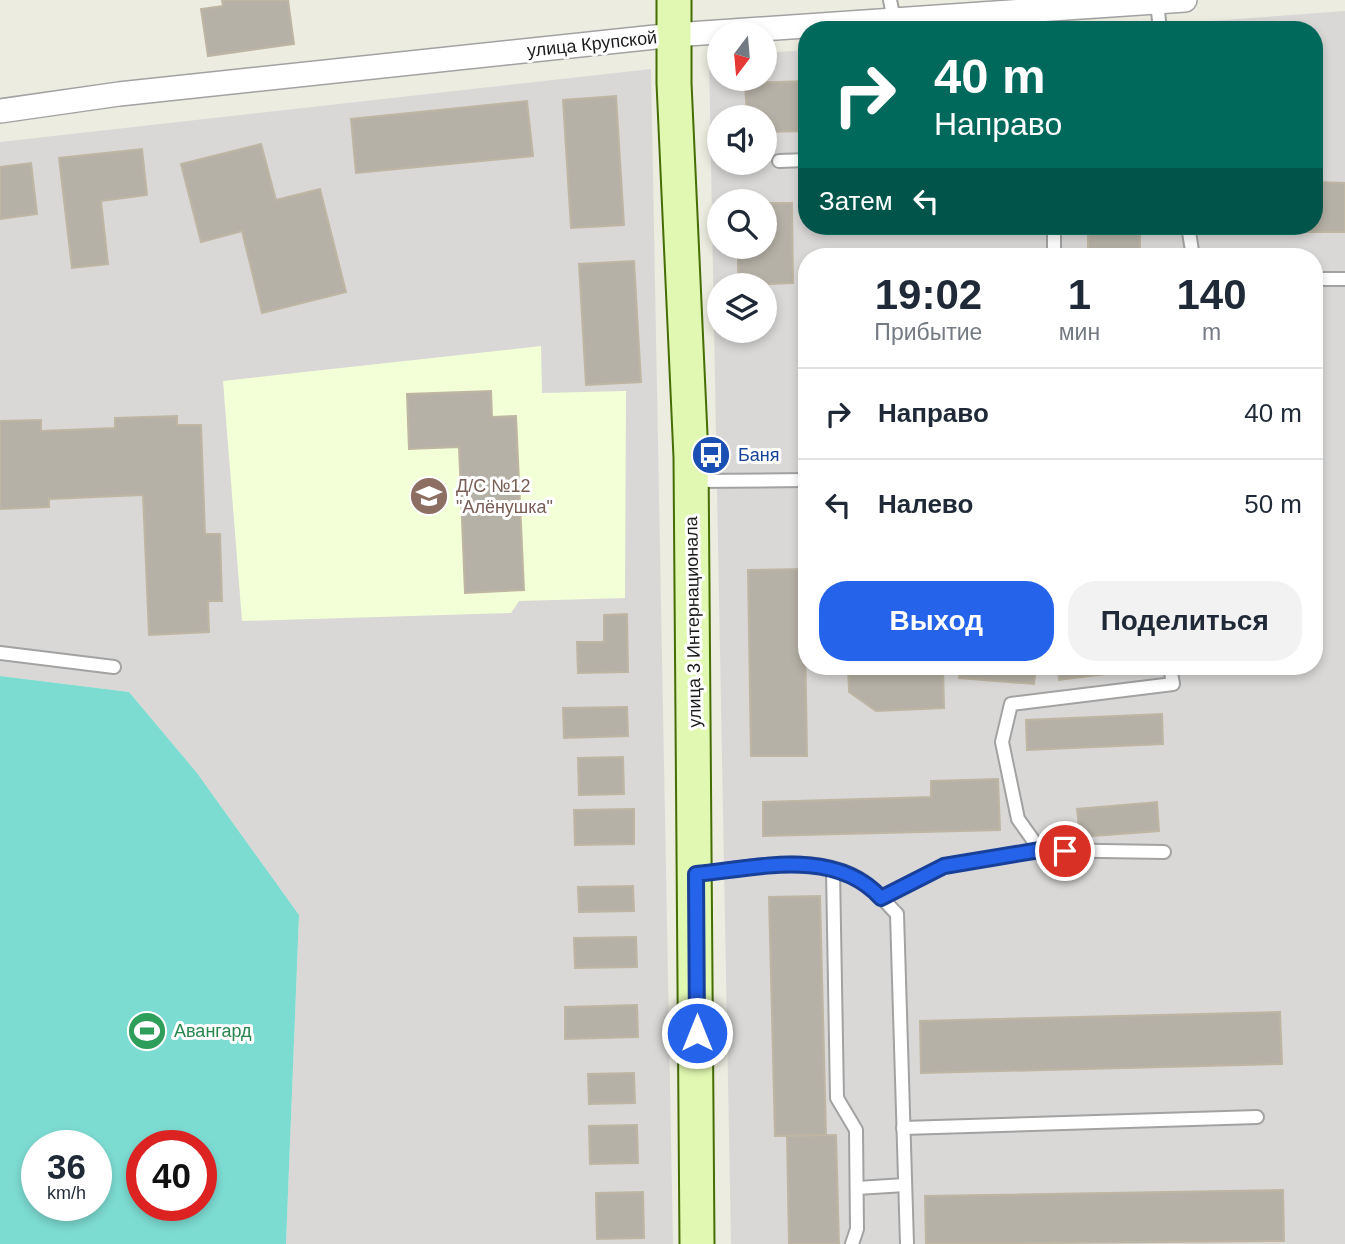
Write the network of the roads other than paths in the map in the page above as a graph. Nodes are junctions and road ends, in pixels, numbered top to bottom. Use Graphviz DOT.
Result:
graph roads {
  1 [pos="674,0"];
  2 [pos="1185,0"];
  3 [pos="1157,2"];
  4 [pos="892,10"];
  5 [pos="1159,21"];
  6 [pos="674,35"];
  7 [pos="0,111"];
  8 [pos="798,160"];
  9 [pos="779,161"];
  10 [pos="1323,279"];
  11 [pos="1345,279"];
  12 [pos="798,480"];
  13 [pos="690,481"];
  14 [pos="0,653"];
  15 [pos="114,667"];
  16 [pos="1171,675"];
  17 [pos="1040,850"];
  18 [pos="1164,852"];
  19 [pos="833,870"];
  20 [pos="696,874"];
  21 [pos="881,898"];
  22 [pos="1257,1117"];
  23 [pos="903,1128"];
  24 [pos="905,1185"];
  25 [pos="857,1188"];
  26 [pos="697,1244"];
  27 [pos="852,1244"];
  28 [pos="907,1244"];
  1 -- 6 [label="street, улица 3 Интернационала"];
  2 -- 3 [label="street, улица Крупской"];
  3 -- 4 [label="street, улица Крупской"];
  3 -- 5 [label="lane"];
  4 -- 6 [label="street, улица Крупской"];
  6 -- 7 [label="street, улица Крупской"];
  6 -- 13 [label="street, улица 3 Интернационала"];
  8 -- 9 [label="lane"];
  10 -- 11 [label="lane"];
  12 -- 13 [label="lane"];
  13 -- 20 [label="street, улица 3 Интернационала"];
  14 -- 15 [label="lane"];
  16 -- 17 [label="lane"];
  17 -- 18 [label="lane"];
  17 -- 21 [label="lane"];
  19 -- 20 [label="lane"];
  19 -- 21 [label="lane"];
  19 -- 25 [label="lane"];
  20 -- 26 [label="street, улица 3 Интернационала"];
  21 -- 23 [label="lane"];
  22 -- 23 [label="lane"];
  23 -- 24 [label="lane"];
  24 -- 25 [label="lane"];
  24 -- 28 [label="lane"];
  25 -- 27 [label="lane"];
}
